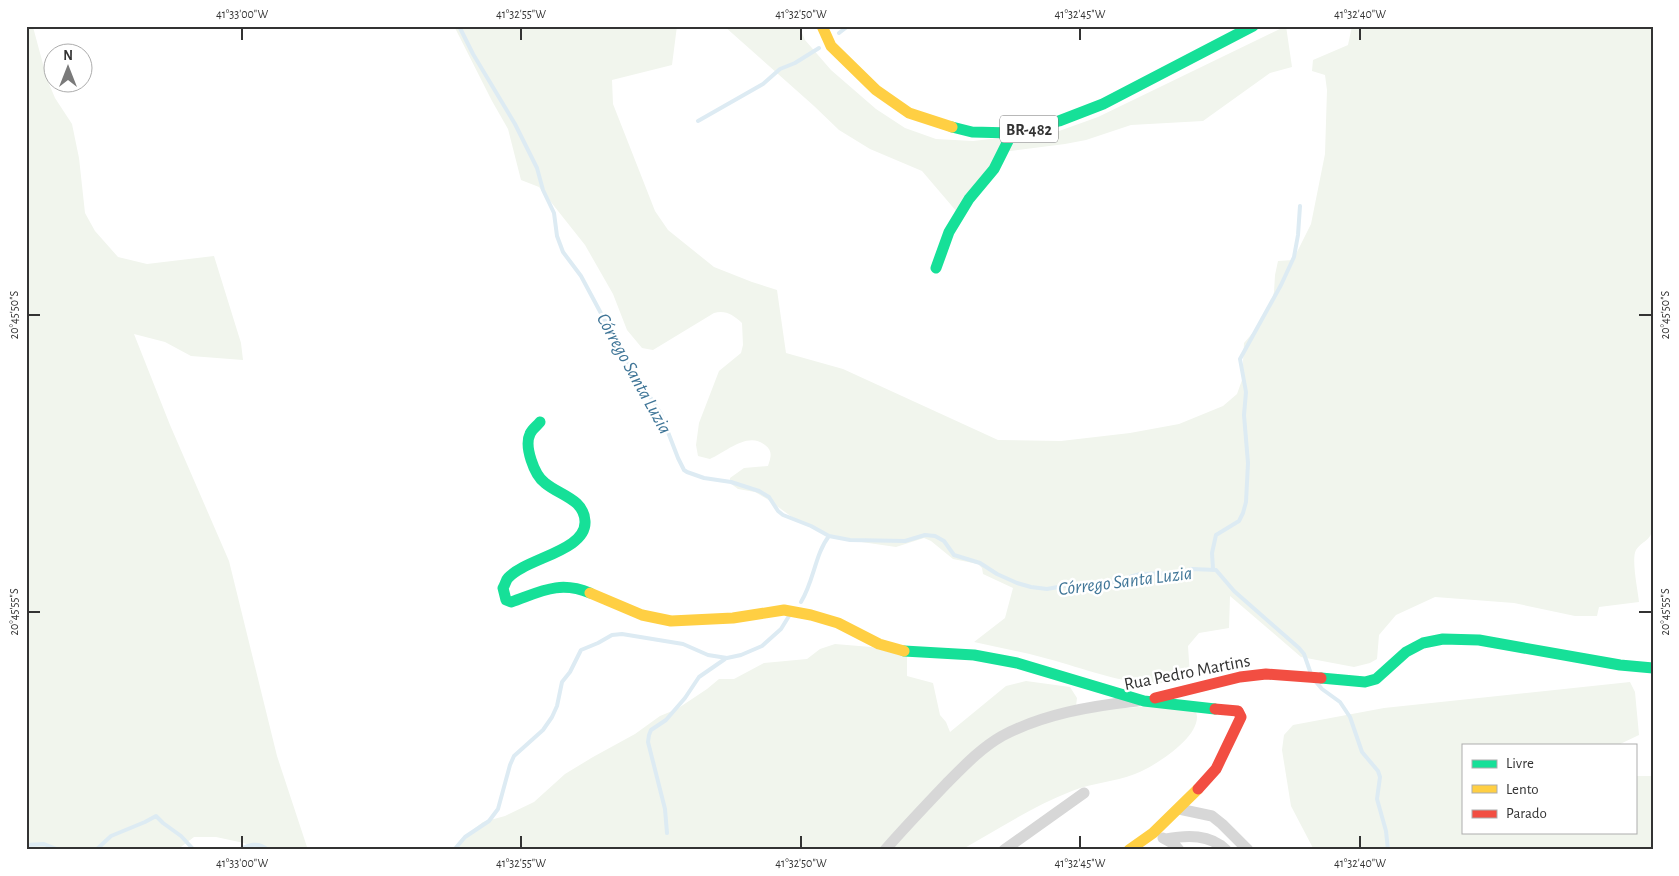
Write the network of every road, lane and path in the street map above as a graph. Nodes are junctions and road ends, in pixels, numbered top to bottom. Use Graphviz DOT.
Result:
graph roads {
  1 [pos="822,26"];
  2 [pos="1253,26"];
  3 [pos="1012,133"];
  4 [pos="936,268"];
  5 [pos="540,422"];
  6 [pos="1653,668"];
  7 [pos="1144,701"];
  8 [pos="1084,793"];
  9 [pos="1179,809"];
  10 [pos="1153,833"];
  11 [pos="1166,839"];
  12 [pos="885,850"];
  13 [pos="1004,850"];
  14 [pos="1129,850"];
  15 [pos="1179,850"];
  16 [pos="1226,850"];
  17 [pos="1248,850"];
  1 -- 3 [label="main road, BR-482"];
  2 -- 3 [label="main road, BR-482"];
  3 -- 4 [label="main road"];
  5 -- 7 [label="main road"];
  6 -- 7 [label="main road, Rua Pedro Martins"];
  7 -- 9 [label="main road"];
  7 -- 12 [label="street, Rua Pedro Martins"];
  8 -- 13 [label="street"];
  9 -- 10 [label="main road"];
  9 -- 17 [label="street"];
  10 -- 11 [label="street"];
  10 -- 14 [label="main road"];
  11 -- 15 [label="street"];
  11 -- 16 [label="street"];
}
